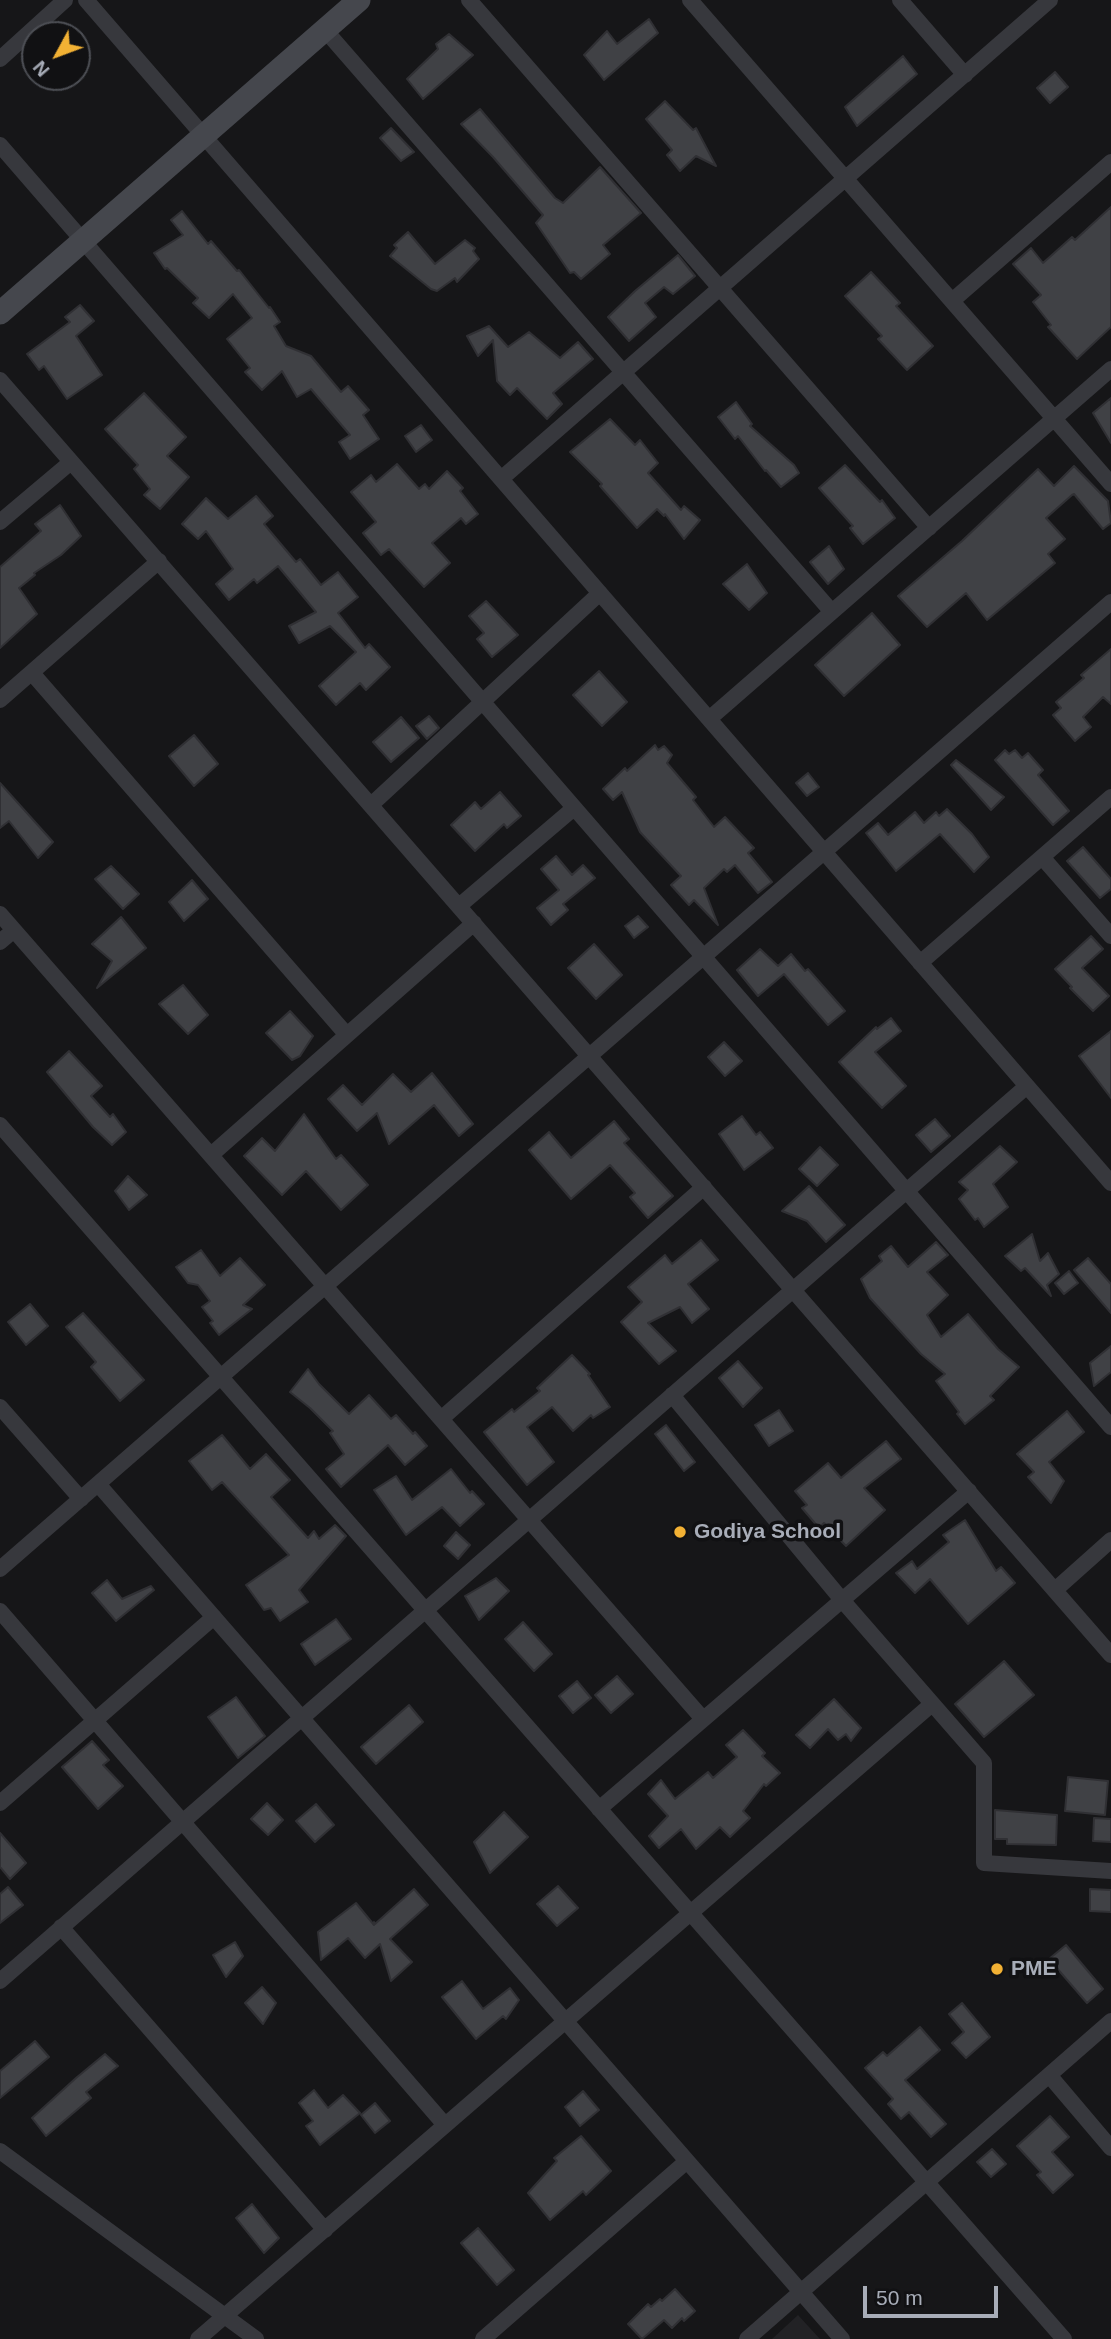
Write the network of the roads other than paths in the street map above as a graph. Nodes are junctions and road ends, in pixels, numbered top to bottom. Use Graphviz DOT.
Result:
graph roads {
  1 [pos="65,0"];
  2 [pos="86,0"];
  3 [pos="359,0"];
  4 [pos="469,0"];
  5 [pos="690,0"];
  6 [pos="900,0"];
  7 [pos="1051,0"];
  8 [pos="325,30"];
  9 [pos="0,59"];
  10 [pos="965,75"];
  11 [pos="204,136"];
  12 [pos="0,145"];
  13 [pos="1111,162"];
  14 [pos="845,178"];
  15 [pos="83,240"];
  16 [pos="720,288"];
  17 [pos="952,301"];
  18 [pos="0,313"];
  19 [pos="1111,369"];
  20 [pos="623,372"];
  21 [pos="0,380"];
  22 [pos="1054,419"];
  23 [pos="71,462"];
  24 [pos="501,479"];
  25 [pos="1111,484"];
  26 [pos="0,522"];
  27 [pos="929,528"];
  28 [pos="159,561"];
  29 [pos="600,593"];
  30 [pos="1111,602"];
  31 [pos="832,612"];
  32 [pos="32,673"];
  33 [pos="0,700"];
  34 [pos="482,701"];
  35 [pos="709,719"];
  36 [pos="1111,797"];
  37 [pos="370,805"];
  38 [pos="574,808"];
  39 [pos="824,852"];
  40 [pos="1042,857"];
  41 [pos="459,906"];
  42 [pos="0,914"];
  43 [pos="474,923"];
  44 [pos="14,930"];
  45 [pos="1111,936"];
  46 [pos="0,942"];
  47 [pos="704,957"];
  48 [pos="920,962"];
  49 [pos="346,1034"];
  50 [pos="590,1056"];
  51 [pos="1027,1086"];
  52 [pos="0,1125"];
  53 [pos="211,1155"];
  54 [pos="1111,1183"];
  55 [pos="704,1187"];
  56 [pos="907,1191"];
  57 [pos="325,1286"];
  58 [pos="793,1290"];
  59 [pos="221,1377"];
  60 [pos="672,1395"];
  61 [pos="0,1407"];
  62 [pos="441,1419"];
  63 [pos="1111,1427"];
  64 [pos="98,1484"];
  65 [pos="969,1491"];
  66 [pos="81,1499"];
  67 [pos="529,1520"];
  68 [pos="1111,1540"];
  69 [pos="0,1569"];
  70 [pos="1055,1590"];
  71 [pos="842,1600"];
  72 [pos="425,1610"];
  73 [pos="0,1611"];
  74 [pos="214,1617"];
  75 [pos="1111,1654"];
  76 [pos="932,1704"];
  77 [pos="302,1718"];
  78 [pos="96,1719"];
  79 [pos="703,1719"];
  80 [pos="0,1803"];
  81 [pos="599,1809"];
  82 [pos="184,1821"];
  83 [pos="1111,1871"];
  84 [pos="691,1913"];
  85 [pos="61,1927"];
  86 [pos="0,1981"];
  87 [pos="566,2021"];
  88 [pos="1111,2021"];
  89 [pos="1049,2076"];
  90 [pos="445,2125"];
  91 [pos="1111,2148"];
  92 [pos="0,2151"];
  93 [pos="687,2161"];
  94 [pos="927,2182"];
  95 [pos="325,2230"];
  96 [pos="801,2292"];
  97 [pos="225,2316"];
  98 [pos="198,2339"];
  99 [pos="256,2339"];
  100 [pos="483,2339"];
  101 [pos="747,2339"];
  102 [pos="842,2339"];
  103 [pos="1064,2339"];
  1 -- 9 [label="street"];
  2 -- 11 [label="street"];
  3 -- 8 [label="street"];
  4 -- 16 [label="street"];
  5 -- 14 [label="street"];
  6 -- 10 [label="street"];
  7 -- 10 [label="street"];
  8 -- 11 [label="street"];
  8 -- 20 [label="street"];
  10 -- 14 [label="street"];
  11 -- 15 [label="street"];
  11 -- 24 [label="street"];
  12 -- 15 [label="street"];
  13 -- 17 [label="street"];
  14 -- 16 [label="street"];
  14 -- 17 [label="street"];
  15 -- 18 [label="street"];
  15 -- 34 [label="street"];
  16 -- 20 [label="street"];
  16 -- 27 [label="street"];
  17 -- 22 [label="street"];
  19 -- 22 [label="street"];
  20 -- 24 [label="street"];
  20 -- 31 [label="street"];
  21 -- 23 [label="street"];
  22 -- 25 [label="street"];
  22 -- 27 [label="street"];
  23 -- 26 [label="street"];
  23 -- 28 [label="street"];
  24 -- 29 [label="street"];
  27 -- 31 [label="street"];
  28 -- 32 [label="street"];
  28 -- 37 [label="street"];
  29 -- 34 [label="street"];
  29 -- 35 [label="street"];
  30 -- 39 [label="street"];
  31 -- 35 [label="street"];
  32 -- 33 [label="street"];
  32 -- 49 [label="street"];
  34 -- 37 [label="street"];
  34 -- 38 [label="street"];
  35 -- 39 [label="street"];
  36 -- 40 [label="street"];
  37 -- 41 [label="street"];
  38 -- 41 [label="street"];
  38 -- 47 [label="street"];
  39 -- 47 [label="street"];
  39 -- 48 [label="street"];
  40 -- 45 [label="street"];
  40 -- 48 [label="street"];
  41 -- 43 [label="street"];
  42 -- 44 [label="street"];
  43 -- 49 [label="street"];
  43 -- 50 [label="street"];
  44 -- 46 [label="street"];
  44 -- 53 [label="street"];
  47 -- 50 [label="street"];
  47 -- 56 [label="street"];
  48 -- 51 [label="street"];
  49 -- 53 [label="street"];
  50 -- 55 [label="street"];
  50 -- 57 [label="street"];
  51 -- 54 [label="street"];
  51 -- 56 [label="street"];
  52 -- 59 [label="street"];
  53 -- 57 [label="street"];
  55 -- 58 [label="street"];
  55 -- 62 [label="street"];
  56 -- 58 [label="street"];
  56 -- 63 [label="street"];
  57 -- 59 [label="street"];
  57 -- 62 [label="street"];
  58 -- 60 [label="street"];
  58 -- 65 [label="street"];
  59 -- 64 [label="street"];
  59 -- 72 [label="street"];
  60 -- 67 [label="street"];
  60 -- 71 [label="street"];
  61 -- 66 [label="street"];
  62 -- 67 [label="street"];
  64 -- 66 [label="street"];
  64 -- 74 [label="street"];
  65 -- 70 [label="street"];
  65 -- 71 [label="street"];
  66 -- 69 [label="street"];
  67 -- 72 [label="street"];
  67 -- 79 [label="street"];
  68 -- 70 [label="street"];
  70 -- 75 [label="street"];
  71 -- 76 [label="street"];
  71 -- 79 [label="street"];
  72 -- 77 [label="street"];
  72 -- 81 [label="street"];
  73 -- 78 [label="street"];
  74 -- 77 [label="street"];
  74 -- 78 [label="street"];
  76 -- 83 [label="street"];
  76 -- 84 [label="street"];
  77 -- 82 [label="street"];
  77 -- 87 [label="street"];
  78 -- 80 [label="street"];
  78 -- 82 [label="street"];
  79 -- 81 [label="street"];
  81 -- 84 [label="street"];
  82 -- 85 [label="street"];
  82 -- 90 [label="street"];
  84 -- 87 [label="street"];
  84 -- 94 [label="street"];
  85 -- 86 [label="street"];
  85 -- 95 [label="street"];
  87 -- 90 [label="street"];
  87 -- 93 [label="street"];
  88 -- 89 [label="street"];
  89 -- 91 [label="street"];
  89 -- 94 [label="street"];
  90 -- 95 [label="street"];
  92 -- 97 [label="street"];
  93 -- 96 [label="street"];
  93 -- 100 [label="street"];
  94 -- 96 [label="street"];
  94 -- 103 [label="street"];
  95 -- 97 [label="street"];
  96 -- 101 [label="street"];
  96 -- 102 [label="street"];
  97 -- 98 [label="street"];
  97 -- 99 [label="street"];
}
